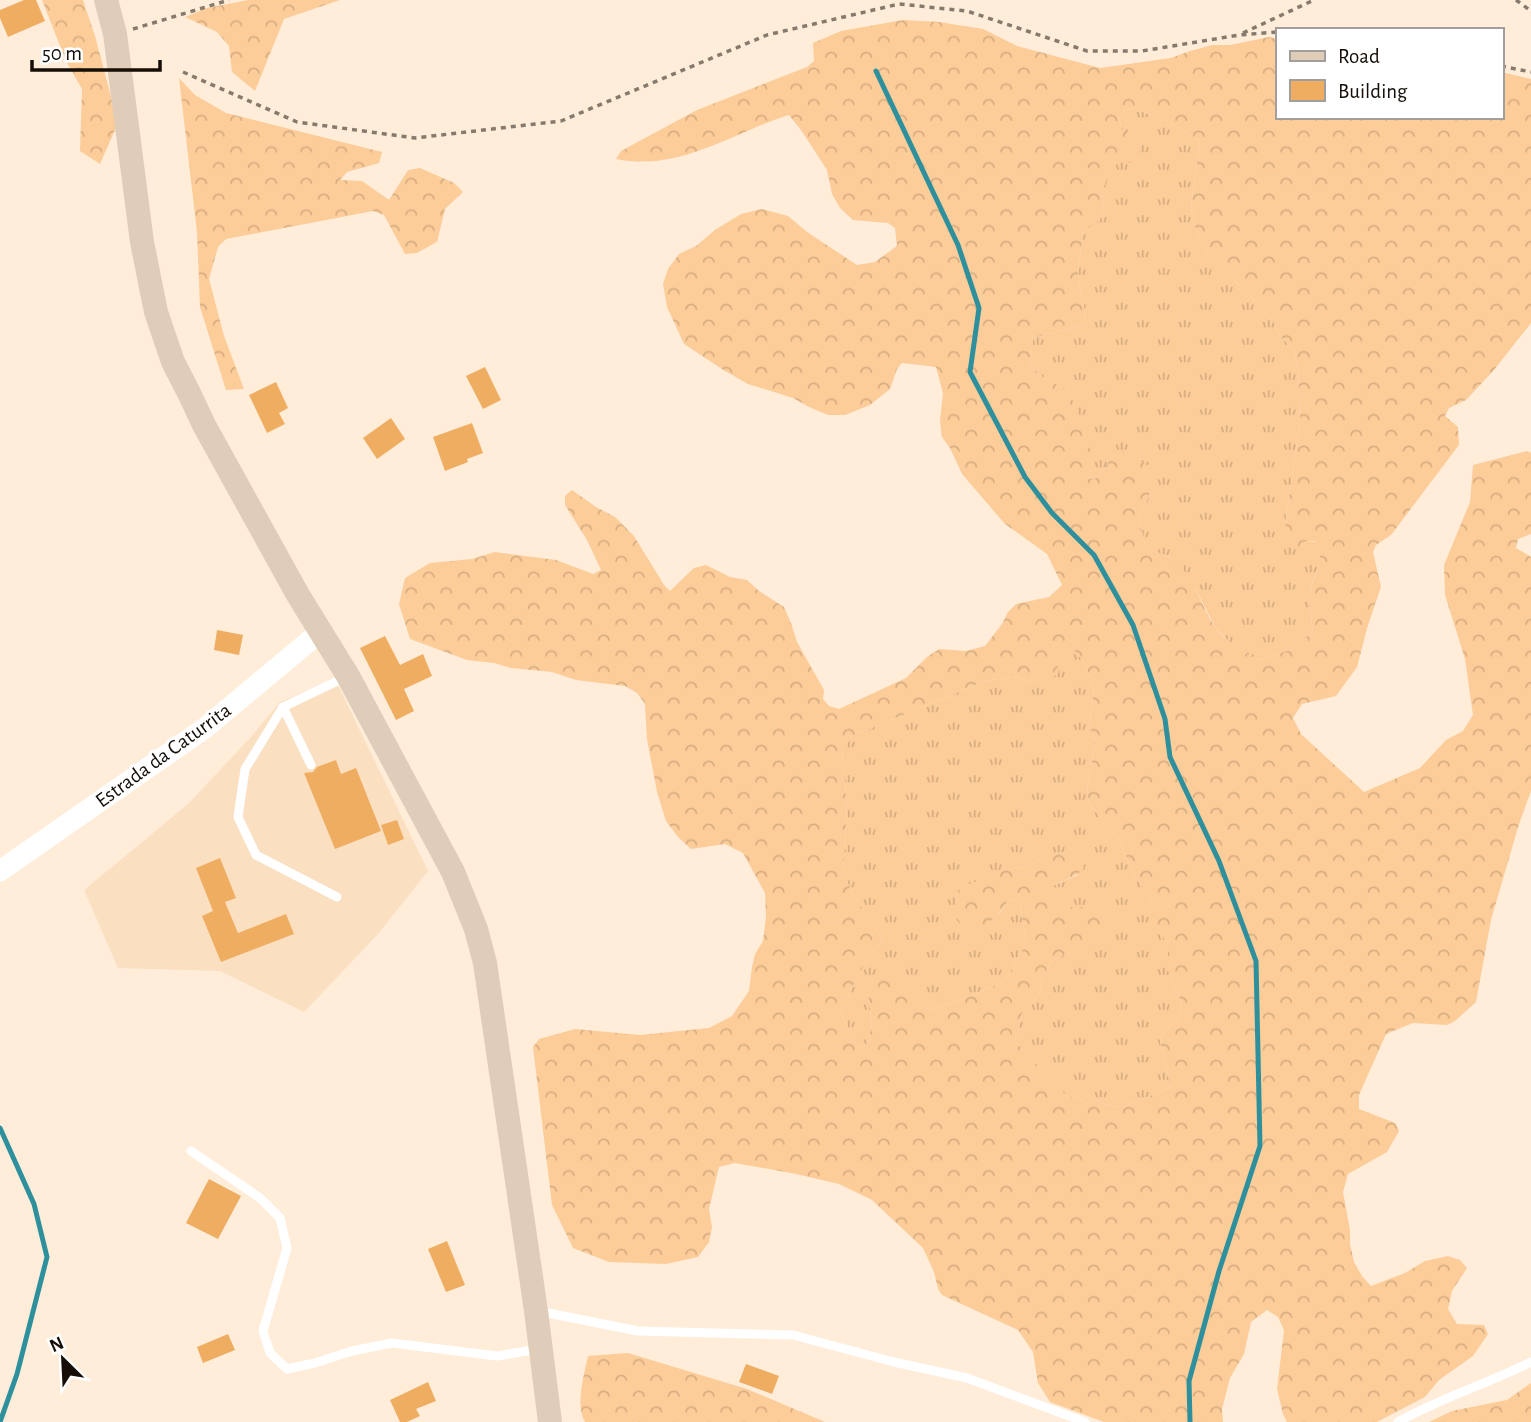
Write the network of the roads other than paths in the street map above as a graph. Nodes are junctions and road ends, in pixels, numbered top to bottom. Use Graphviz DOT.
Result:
graph roads {
  1 [pos="106,0"];
  2 [pos="320,632"];
  3 [pos="348,676"];
  4 [pos="283,707"];
  5 [pos="311,765"];
  6 [pos="0,871"];
  7 [pos="337,897"];
  8 [pos="191,1151"];
  9 [pos="536,1311"];
  10 [pos="540,1349"];
  11 [pos="1531,1363"];
  12 [pos="550,1422"];
  13 [pos="1085,1422"];
  14 [pos="1398,1422"];
  1 -- 2 [label="main road"];
  2 -- 3 [label="main road"];
  2 -- 6 [label="street, Estrada da Caturrita"];
  3 -- 4 [label="lane"];
  3 -- 9 [label="main road"];
  4 -- 5 [label="lane"];
  4 -- 7 [label="lane"];
  8 -- 10 [label="lane"];
  9 -- 10 [label="main road"];
  9 -- 13 [label="lane"];
  10 -- 12 [label="main road"];
  11 -- 14 [label="lane"];
}
